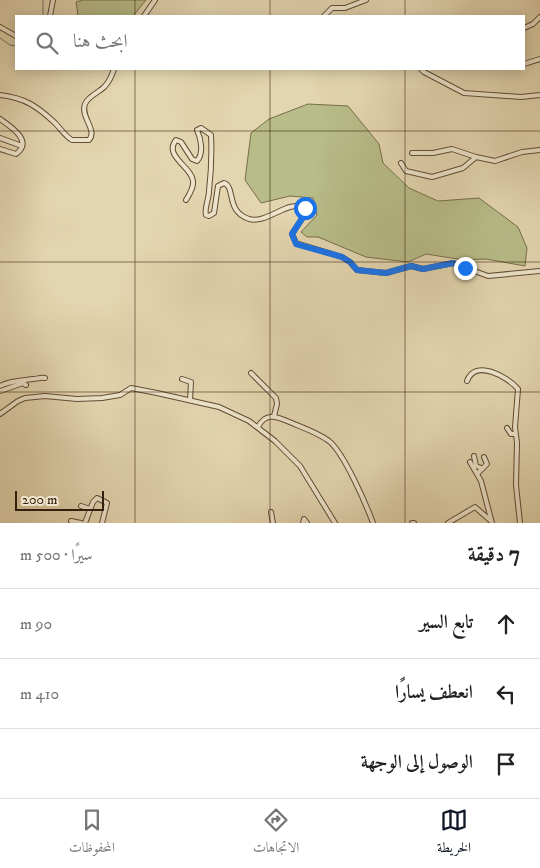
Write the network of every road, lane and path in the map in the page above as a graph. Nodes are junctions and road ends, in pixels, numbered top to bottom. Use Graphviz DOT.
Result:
graph roads {
  1 [pos="53,0"];
  2 [pos="156,0"];
  3 [pos="366,0"];
  4 [pos="50,15"];
  5 [pos="145,15"];
  6 [pos="325,15"];
  7 [pos="540,17"];
  8 [pos="0,28"];
  9 [pos="525,28"];
  10 [pos="15,36"];
  11 [pos="540,59"];
  12 [pos="525,64"];
  13 [pos="114,70"];
  14 [pos="422,70"];
  15 [pos="540,94"];
  16 [pos="0,95"];
  17 [pos="0,119"];
  18 [pos="0,138"];
  19 [pos="22,146"];
  20 [pos="0,149"];
  21 [pos="540,150"];
  22 [pos="412,153"];
  23 [pos="476,157"];
  24 [pos="400,164"];
  25 [pos="186,200"];
  26 [pos="540,271"];
  27 [pos="251,373"];
  28 [pos="45,378"];
  29 [pos="182,379"];
  30 [pos="467,381"];
  31 [pos="26,385"];
  32 [pos="0,386"];
  33 [pos="0,391"];
  34 [pos="190,400"];
  35 [pos="0,414"];
  36 [pos="274,416"];
  37 [pos="258,427"];
  38 [pos="507,428"];
  39 [pos="514,434"];
  40 [pos="474,456"];
  41 [pos="484,457"];
  42 [pos="470,462"];
  43 [pos="481,468"];
  44 [pos="478,473"];
  45 [pos="83,505"];
  46 [pos="91,507"];
  47 [pos="271,512"];
  48 [pos="71,521"];
  49 [pos="492,522"];
  50 [pos="80,523"];
  51 [pos="85,523"];
  52 [pos="102,523"];
  53 [pos="273,523"];
  54 [pos="335,523"];
  55 [pos="373,523"];
  56 [pos="448,523"];
  57 [pos="520,523"];
  1 -- 4 [label="street"];
  2 -- 5 [label="street"];
  3 -- 6 [label="street"];
  7 -- 9 [label="street"];
  8 -- 10 [label="street"];
  11 -- 12 [label="street"];
  13 -- 16 [label="street"];
  14 -- 15 [label="street"];
  17 -- 19 [label="street"];
  18 -- 19 [label="street"];
  19 -- 20 [label="street"];
  21 -- 23 [label="street"];
  22 -- 23 [label="street"];
  23 -- 24 [label="street"];
  25 -- 26 [label="street"];
  27 -- 36 [label="street"];
  28 -- 32 [label="street"];
  29 -- 34 [label="street"];
  30 -- 57 [label="street"];
  31 -- 33 [label="street"];
  34 -- 35 [label="street"];
  34 -- 37 [label="street"];
  36 -- 37 [label="street"];
  36 -- 55 [label="street"];
  37 -- 54 [label="street"];
  38 -- 39 [label="street"];
  40 -- 43 [label="street"];
  41 -- 43 [label="street"];
  42 -- 44 [label="street"];
  43 -- 44 [label="street"];
  44 -- 49 [label="street"];
  45 -- 46 [label="street"];
  46 -- 51 [label="street"];
  46 -- 52 [label="street"];
  47 -- 53 [label="street"];
  48 -- 50 [label="street"];
  49 -- 56 [label="street"];
}
